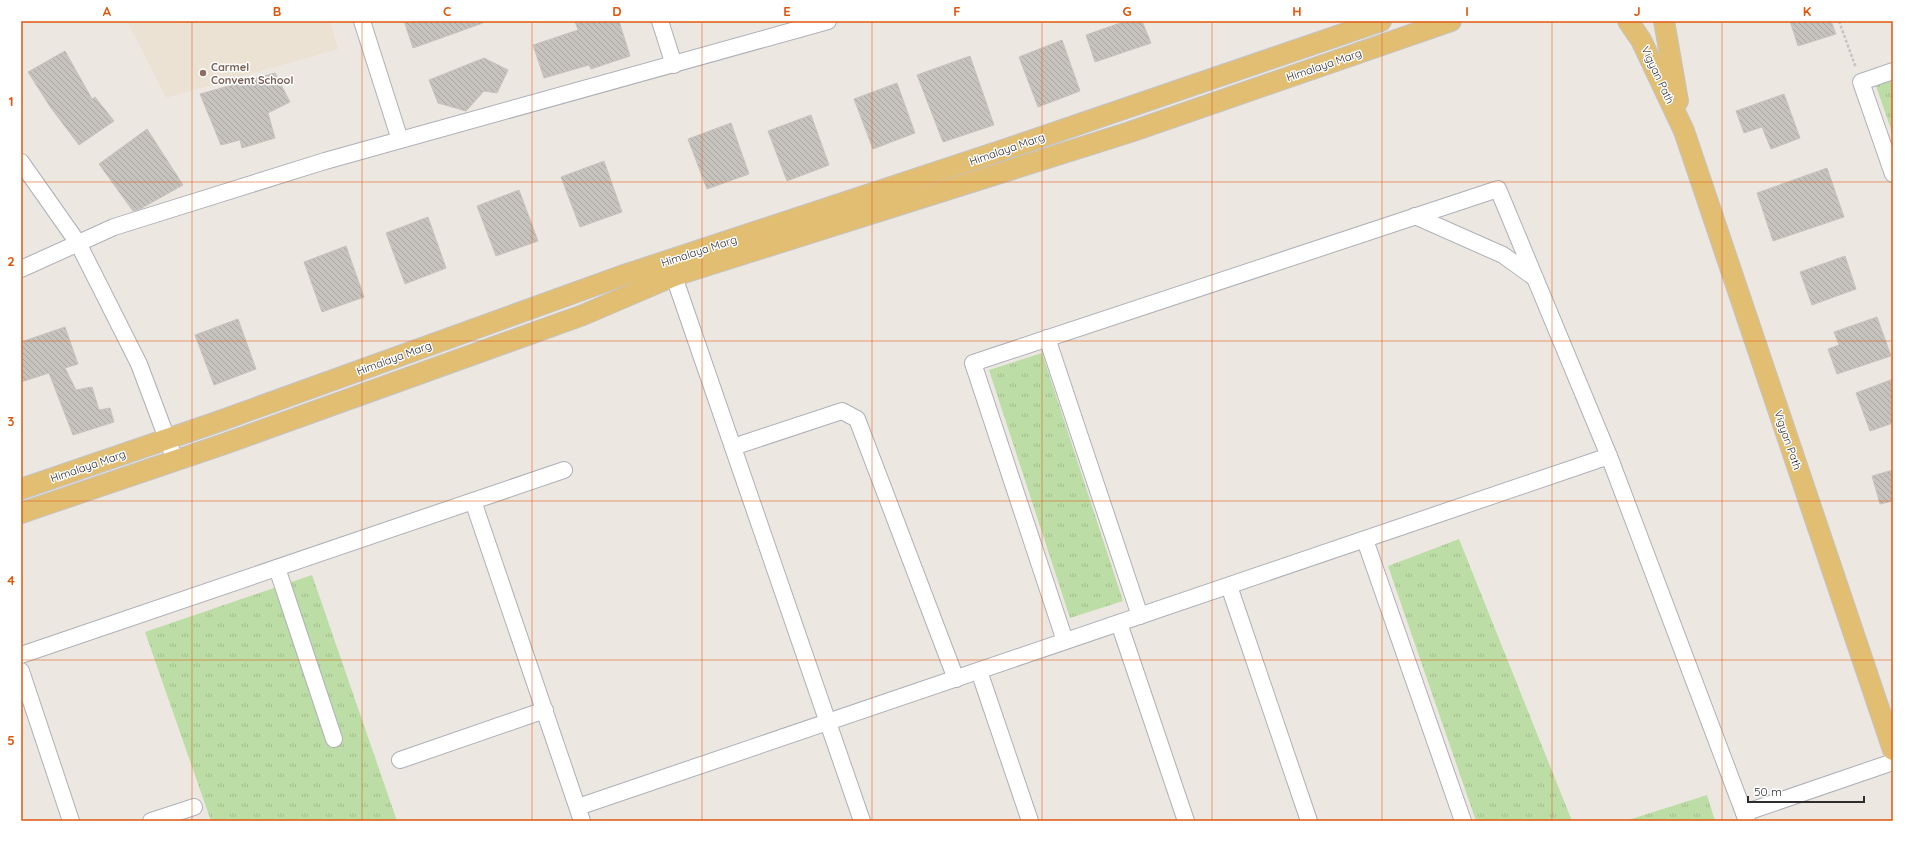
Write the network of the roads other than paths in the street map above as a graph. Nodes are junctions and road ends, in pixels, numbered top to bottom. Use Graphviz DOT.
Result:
graph roads {
  1 [pos="362,21"];
  2 [pos="660,21"];
  3 [pos="828,21"];
  4 [pos="1381,21"];
  5 [pos="1451,21"];
  6 [pos="1628,21"];
  7 [pos="1664,21"];
  8 [pos="674,65"];
  9 [pos="1893,71"];
  10 [pos="1684,131"];
  11 [pos="400,140"];
  12 [pos="21,162"];
  13 [pos="1893,174"];
  14 [pos="1415,216"];
  15 [pos="78,243"];
  16 [pos="671,268"];
  17 [pos="21,269"];
  18 [pos="1535,278"];
  19 [pos="1047,338"];
  20 [pos="167,439"];
  21 [pos="733,447"];
  22 [pos="1609,456"];
  23 [pos="175,460"];
  24 [pos="564,470"];
  25 [pos="21,489"];
  26 [pos="473,501"];
  27 [pos="21,513"];
  28 [pos="1364,540"];
  29 [pos="277,568"];
  30 [pos="1229,586"];
  31 [pos="1140,616"];
  32 [pos="1119,623"];
  33 [pos="1065,642"];
  34 [pos="21,655"];
  35 [pos="21,671"];
  36 [pos="979,671"];
  37 [pos="956,679"];
  38 [pos="545,710"];
  39 [pos="828,722"];
  40 [pos="334,739"];
  41 [pos="1893,750"];
  42 [pos="400,760"];
  43 [pos="1893,762"];
  44 [pos="194,808"];
  45 [pos="580,814"];
  46 [pos="1745,817"];
  47 [pos="71,821"];
  48 [pos="151,821"];
  49 [pos="862,821"];
  50 [pos="1030,821"];
  51 [pos="1186,821"];
  52 [pos="1309,821"];
  53 [pos="1462,821"];
  1 -- 11 [label="street"];
  2 -- 8 [label="street"];
  3 -- 8 [label="street"];
  4 -- 16 [label="main road, Himalaya Marg"];
  5 -- 16 [label="main road, Himalaya Marg"];
  6 -- 10 [label="main road, Vigyan Path"];
  7 -- 10 [label="main road, Vigyan Path"];
  8 -- 11 [label="street"];
  9 -- 13 [label="street"];
  10 -- 41 [label="main road, Vigyan Path"];
  11 -- 15 [label="street"];
  12 -- 15 [label="street"];
  14 -- 18 [label="street"];
  14 -- 18 [label="street"];
  14 -- 19 [label="street"];
  15 -- 17 [label="street"];
  15 -- 20 [label="street"];
  16 -- 20 [label="main road, Himalaya Marg"];
  16 -- 21 [label="street"];
  16 -- 23 [label="main road, Himalaya Marg"];
  18 -- 22 [label="street"];
  19 -- 31 [label="street"];
  19 -- 33 [label="street"];
  20 -- 23 [label="street"];
  20 -- 25 [label="main road, Himalaya Marg"];
  21 -- 37 [label="street"];
  21 -- 39 [label="street"];
  22 -- 28 [label="street"];
  22 -- 46 [label="street"];
  23 -- 27 [label="main road, Himalaya Marg"];
  24 -- 26 [label="street"];
  26 -- 29 [label="street"];
  26 -- 38 [label="street"];
  28 -- 30 [label="street"];
  28 -- 53 [label="street"];
  29 -- 34 [label="street"];
  29 -- 40 [label="street"];
  30 -- 31 [label="street"];
  30 -- 52 [label="street"];
  31 -- 32 [label="street"];
  32 -- 33 [label="street"];
  32 -- 51 [label="street"];
  33 -- 36 [label="street"];
  35 -- 47 [label="street"];
  36 -- 37 [label="street"];
  36 -- 50 [label="street"];
  37 -- 39 [label="street"];
  38 -- 42 [label="street"];
  38 -- 45 [label="street"];
  39 -- 45 [label="street"];
  39 -- 49 [label="street"];
  43 -- 46 [label="street"];
  44 -- 48 [label="street"];
}
